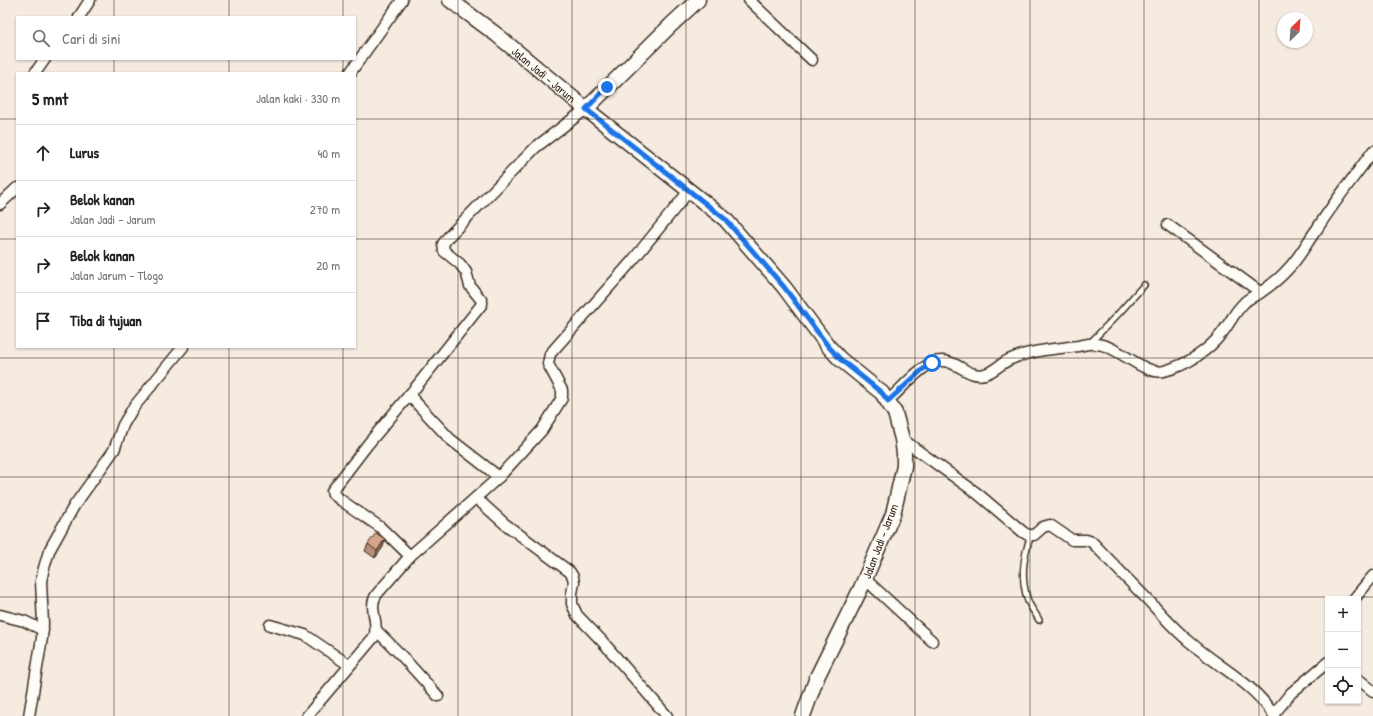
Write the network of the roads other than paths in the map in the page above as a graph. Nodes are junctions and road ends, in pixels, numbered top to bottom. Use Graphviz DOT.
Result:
graph roads {
  1 [pos="90,0"];
  2 [pos="402,0"];
  3 [pos="450,0"];
  4 [pos="698,0"];
  5 [pos="749,0"];
  6 [pos="80,16"];
  7 [pos="44,60"];
  8 [pos="812,60"];
  9 [pos="36,72"];
  10 [pos="351,72"];
  11 [pos="586,109"];
  12 [pos="1373,151"];
  13 [pos="16,189"];
  14 [pos="689,191"];
  15 [pos="0,204"];
  16 [pos="1168,226"];
  17 [pos="1144,285"];
  18 [pos="1260,292"];
  19 [pos="1088,345"];
  20 [pos="182,348"];
  21 [pos="409,395"];
  22 [pos="888,401"];
  23 [pos="902,439"];
  24 [pos="500,477"];
  25 [pos="476,498"];
  26 [pos="1031,536"];
  27 [pos="410,556"];
  28 [pos="1373,576"];
  29 [pos="865,579"];
  30 [pos="1356,596"];
  31 [pos="0,615"];
  32 [pos="1039,620"];
  33 [pos="270,625"];
  34 [pos="43,630"];
  35 [pos="377,631"];
  36 [pos="932,641"];
  37 [pos="1325,664"];
  38 [pos="349,665"];
  39 [pos="1361,681"];
  40 [pos="1373,691"];
  41 [pos="438,696"];
  42 [pos="1273,715"];
  43 [pos="29,716"];
  44 [pos="307,716"];
  45 [pos="667,716"];
  46 [pos="803,716"];
  1 -- 6 [label="street"];
  2 -- 10 [label="street"];
  3 -- 11 [label="street, Jalan Jadi - Jarum"];
  4 -- 11 [label="street"];
  5 -- 8 [label="street"];
  7 -- 9 [label="street"];
  11 -- 14 [label="street, Jalan Jadi - Jarum"];
  11 -- 21 [label="street"];
  12 -- 18 [label="street"];
  13 -- 15 [label="street"];
  14 -- 22 [label="street, Jalan Jadi - Jarum"];
  14 -- 24 [label="street"];
  16 -- 18 [label="street"];
  17 -- 19 [label="lane"];
  18 -- 19 [label="street"];
  19 -- 22 [label="street"];
  20 -- 34 [label="street"];
  21 -- 24 [label="street"];
  21 -- 27 [label="street"];
  22 -- 23 [label="street, Jalan Jadi - Jarum"];
  23 -- 26 [label="street"];
  23 -- 29 [label="street, Jalan Jadi - Jarum"];
  24 -- 25 [label="street"];
  25 -- 27 [label="street"];
  25 -- 45 [label="street"];
  26 -- 32 [label="lane"];
  26 -- 42 [label="street"];
  27 -- 35 [label="street"];
  28 -- 30 [label="street"];
  29 -- 36 [label="street"];
  29 -- 46 [label="street, Jalan Jadi - Jarum"];
  31 -- 34 [label="street"];
  33 -- 38 [label="street"];
  34 -- 43 [label="street"];
  35 -- 38 [label="street"];
  35 -- 41 [label="street"];
  37 -- 42 [label="street"];
  38 -- 44 [label="street"];
  39 -- 40 [label="street"];
}
